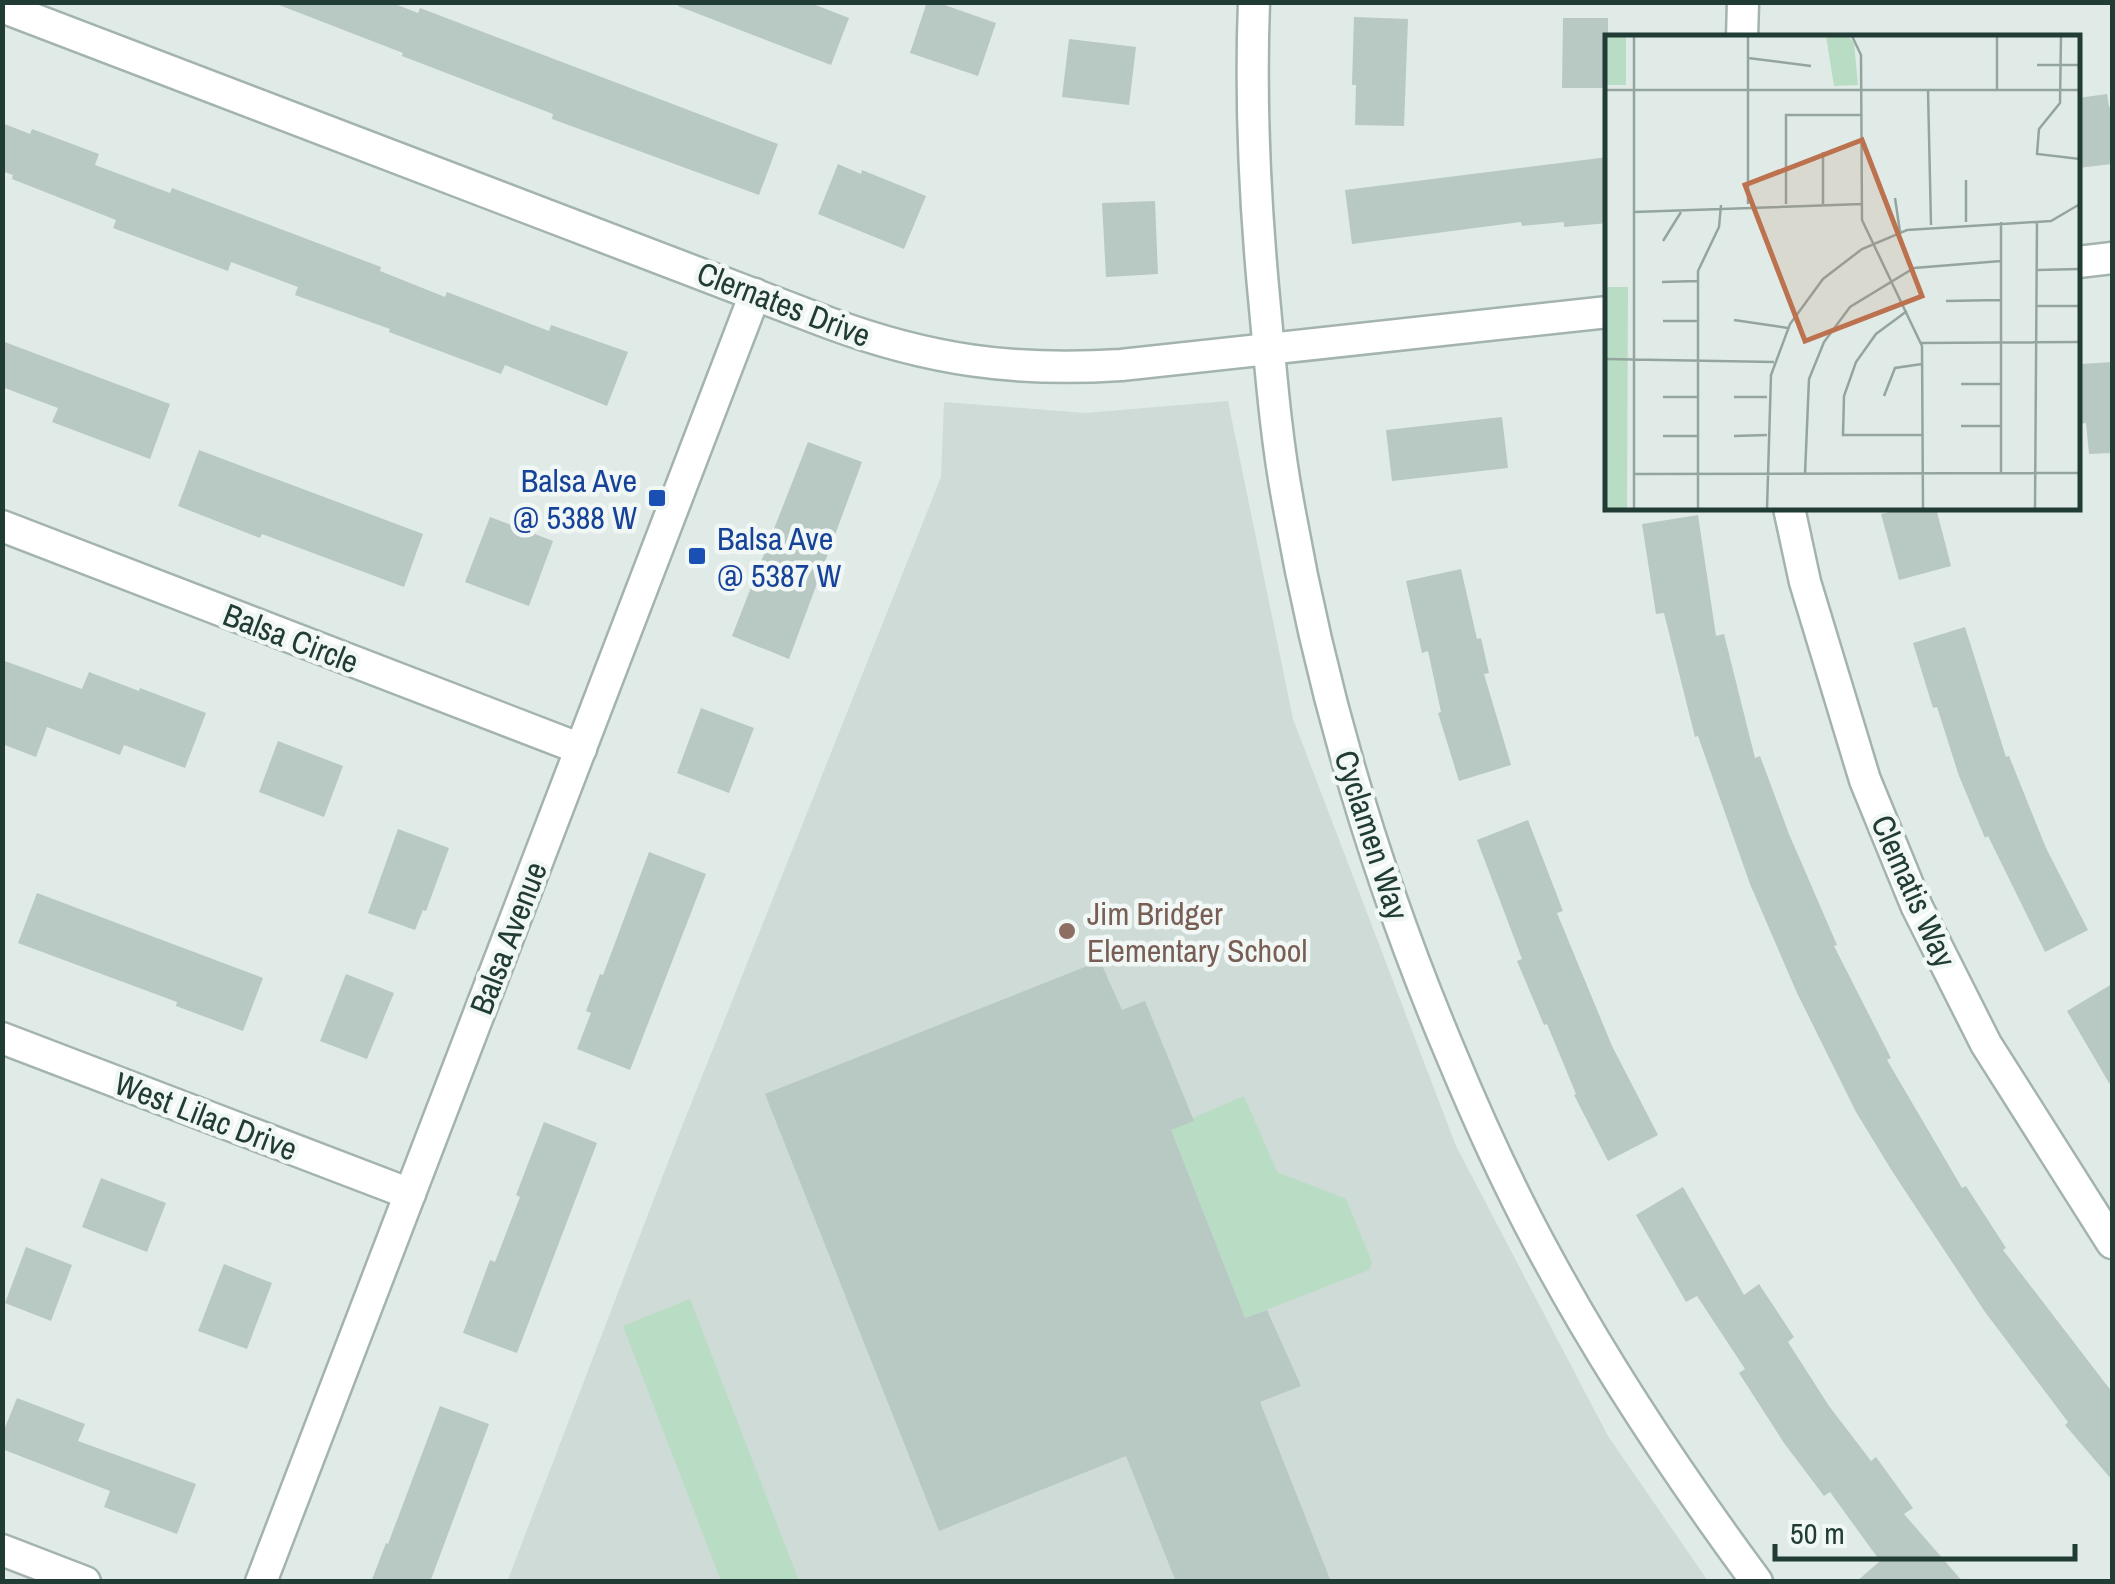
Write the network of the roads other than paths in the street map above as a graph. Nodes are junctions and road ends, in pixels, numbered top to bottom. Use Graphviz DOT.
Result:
graph roads {
  1 [pos="1254,2"];
  2 [pos="1742,2"];
  3 [pos="2,7"];
  4 [pos="1742,35"];
  5 [pos="2112,258"];
  6 [pos="2080,262"];
  7 [pos="755,294"];
  8 [pos="1605,312"];
  9 [pos="1268,349"];
  10 [pos="1788,510"];
  11 [pos="2,526"];
  12 [pos="580,749"];
  13 [pos="2,1038"];
  14 [pos="410,1194"];
  15 [pos="2112,1243"];
  16 [pos="2,1550"];
  17 [pos="85,1582"];
  18 [pos="262,1582"];
  19 [pos="1756,1582"];
  1 -- 9 [label="street, Cyclamen Way"];
  2 -- 4 [label="street"];
  3 -- 7 [label="street, Clernates Drive"];
  5 -- 6 [label="street"];
  7 -- 9 [label="street, Clernates Drive"];
  7 -- 12 [label="street, Balsa Avenue"];
  8 -- 9 [label="street, Clernates Drive"];
  9 -- 19 [label="street, Cyclamen Way"];
  10 -- 15 [label="street, Clematis Way"];
  11 -- 12 [label="street, Balsa Circle"];
  12 -- 14 [label="street, Balsa Avenue"];
  13 -- 14 [label="street, West Lilac Drive"];
  14 -- 18 [label="street, Balsa Avenue"];
  16 -- 17 [label="street"];
}
